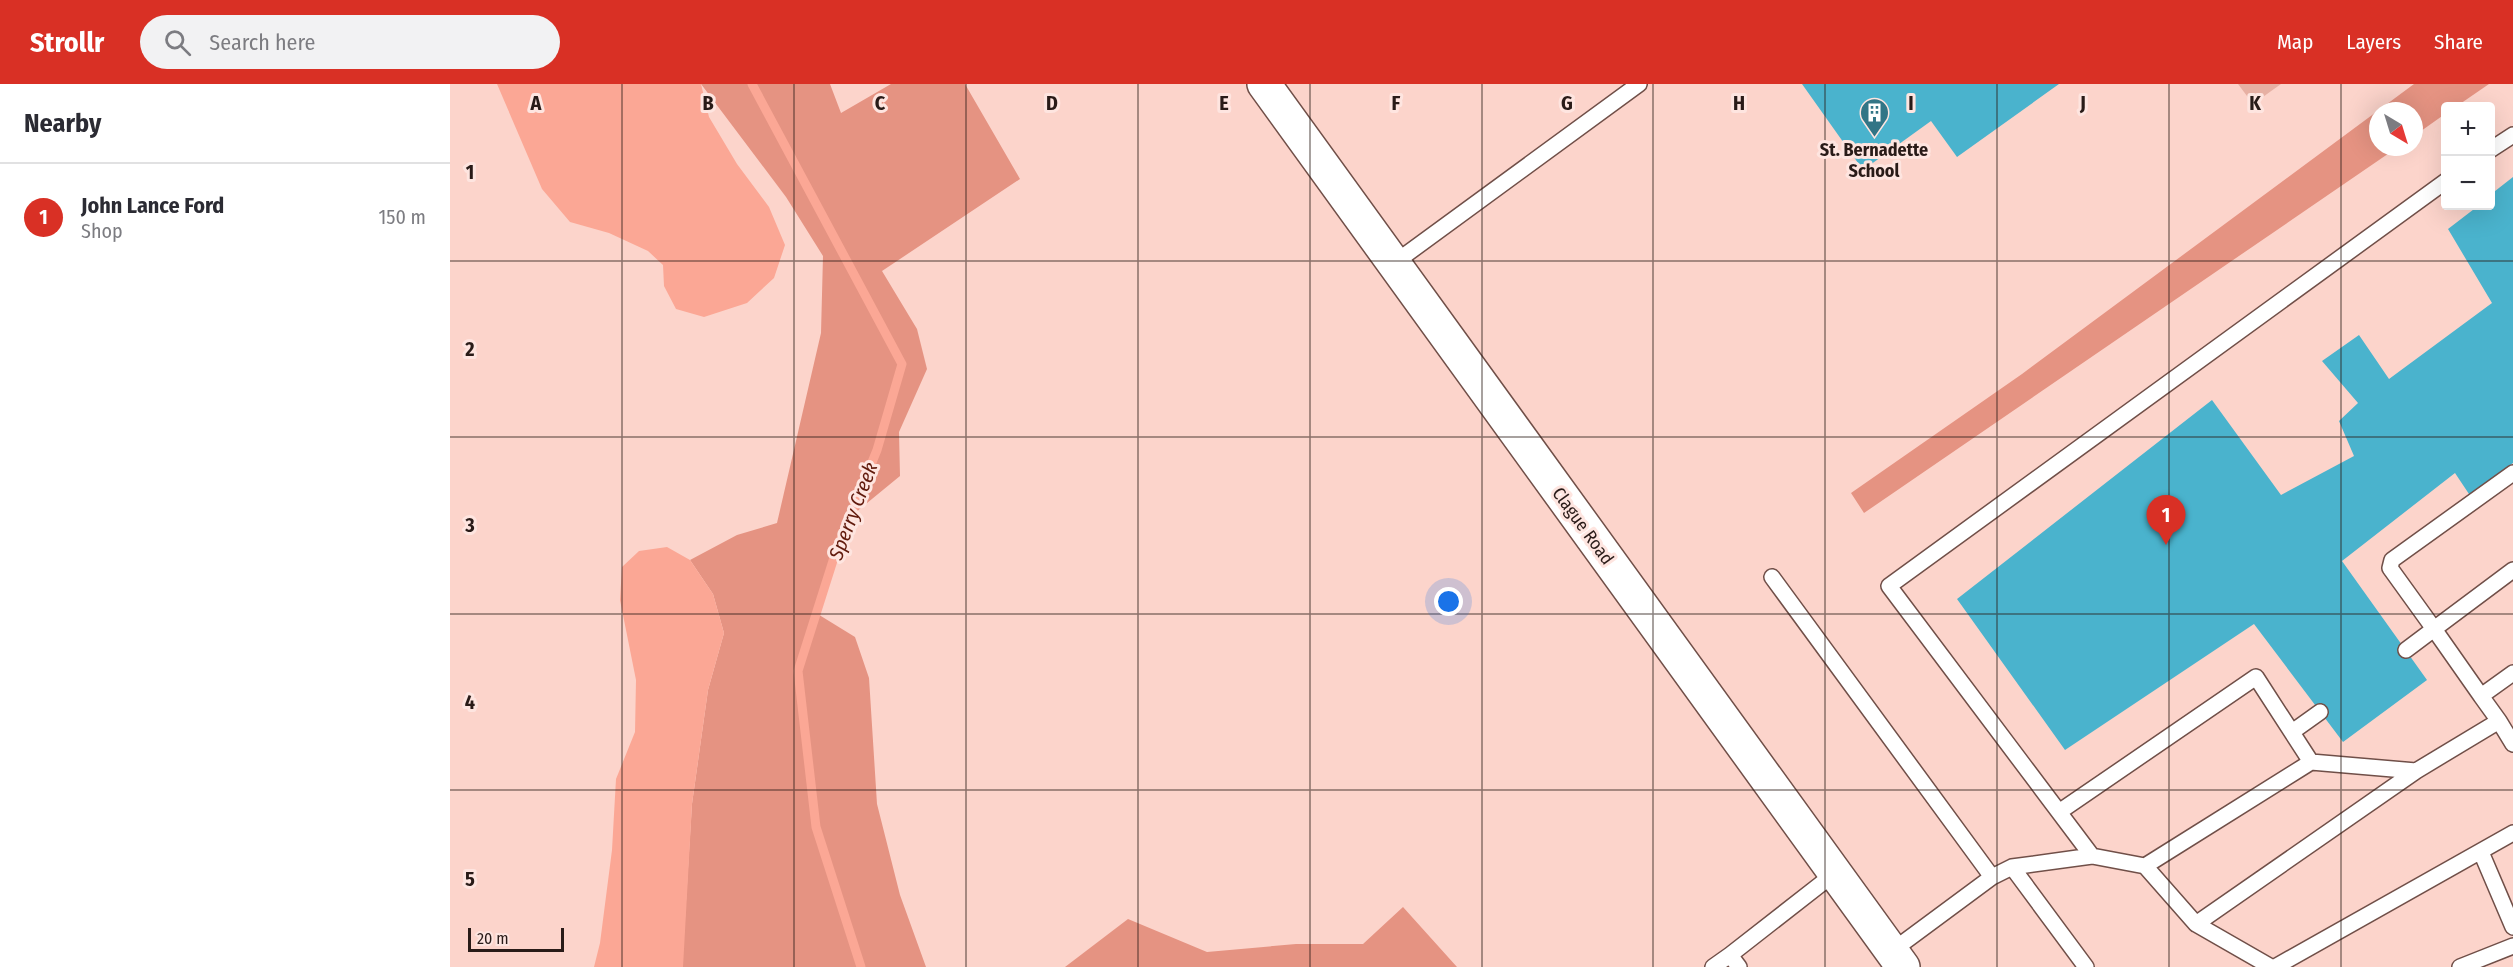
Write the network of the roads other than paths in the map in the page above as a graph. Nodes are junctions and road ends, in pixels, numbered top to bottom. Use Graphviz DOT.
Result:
graph roads {
  1 [pos="1264,84"];
  2 [pos="1639,84"];
  3 [pos="2513,135"];
  4 [pos="2495,147"];
  5 [pos="2441,184"];
  6 [pos="1393,264"];
  7 [pos="2513,473"];
  8 [pos="2513,570"];
  9 [pos="1772,577"];
  10 [pos="2434,629"];
  11 [pos="2406,650"];
  12 [pos="2513,672"];
  13 [pos="2481,696"];
  14 [pos="2320,712"];
  15 [pos="2499,721"];
  16 [pos="2292,732"];
  17 [pos="2513,744"];
  18 [pos="2311,762"];
  19 [pos="2416,771"];
  20 [pos="2059,812"];
  21 [pos="2513,833"];
  22 [pos="2481,852"];
  23 [pos="2092,856"];
  24 [pos="2145,866"];
  25 [pos="2013,867"];
  26 [pos="1835,873"];
  27 [pos="1992,877"];
  28 [pos="2196,924"];
  29 [pos="2513,927"];
  30 [pos="2513,946"];
  31 [pos="1898,959"];
  32 [pos="1735,961"];
  33 [pos="1713,967"];
  34 [pos="2086,967"];
  35 [pos="2273,967"];
  36 [pos="2460,967"];
  1 -- 6 [label="main road, Clague Road"];
  2 -- 6 [label="lane"];
  3 -- 4 [label="lane"];
  5 -- 20 [label="lane"];
  6 -- 26 [label="main road, Clague Road"];
  7 -- 10 [label="lane"];
  8 -- 10 [label="lane"];
  9 -- 27 [label="lane"];
  10 -- 11 [label="lane"];
  10 -- 13 [label="lane"];
  12 -- 13 [label="lane"];
  13 -- 15 [label="lane"];
  14 -- 16 [label="lane"];
  15 -- 17 [label="lane"];
  15 -- 19 [label="lane"];
  16 -- 18 [label="lane"];
  16 -- 20 [label="lane"];
  18 -- 19 [label="lane"];
  18 -- 24 [label="lane"];
  19 -- 28 [label="lane"];
  20 -- 23 [label="lane"];
  21 -- 22 [label="lane"];
  22 -- 29 [label="lane"];
  22 -- 35 [label="lane"];
  23 -- 24 [label="lane"];
  23 -- 25 [label="lane"];
  24 -- 28 [label="lane"];
  25 -- 27 [label="lane"];
  25 -- 34 [label="lane"];
  26 -- 31 [label="main road, Clague Road"];
  26 -- 32 [label="lane"];
  27 -- 31 [label="lane"];
  28 -- 35 [label="lane"];
  30 -- 36 [label="lane"];
  32 -- 33 [label="lane"];
}
